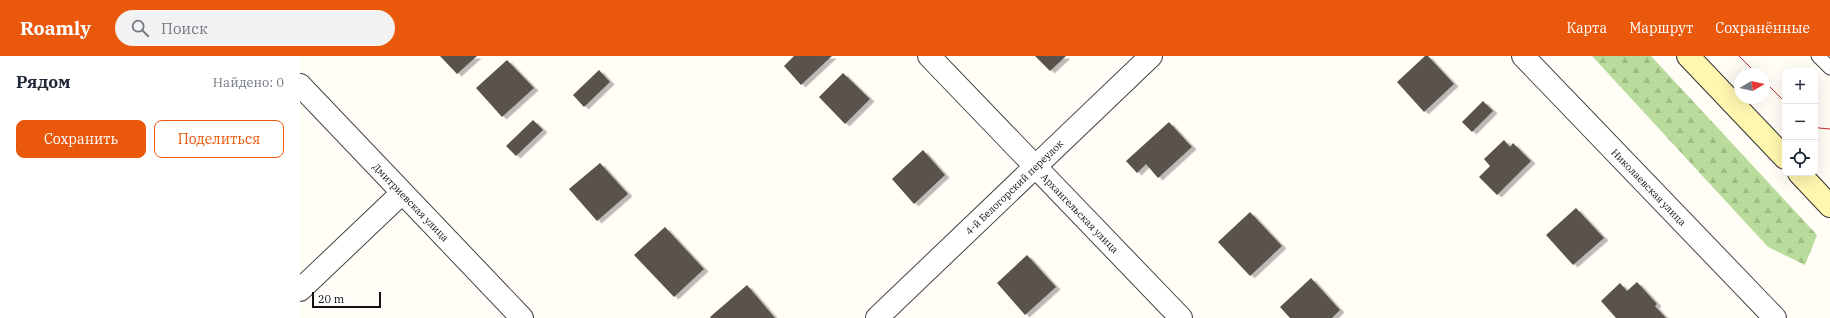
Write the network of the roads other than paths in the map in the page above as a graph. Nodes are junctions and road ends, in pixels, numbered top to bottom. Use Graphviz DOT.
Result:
graph roads {
  1 [pos="929,56"];
  2 [pos="1151,56"];
  3 [pos="1523,56"];
  4 [pos="1688,56"];
  5 [pos="1818,56"];
  6 [pos="1830,68"];
  7 [pos="300,85"];
  8 [pos="1782,155"];
  9 [pos="1035,166"];
  10 [pos="1802,176"];
  11 [pos="402,193"];
  12 [pos="1830,206"];
  13 [pos="300,290"];
  14 [pos="522,318"];
  15 [pos="877,318"];
  16 [pos="1181,318"];
  17 [pos="1775,318"];
  1 -- 9 [label="street, Архангельская улица"];
  2 -- 9 [label="street, 4-й Белогорский переулок"];
  3 -- 17 [label="street, Николаевская улица"];
  4 -- 8 [label="main road"];
  5 -- 6 [label="lane"];
  7 -- 11 [label="street, Дмитриевская улица"];
  9 -- 15 [label="street, 4-й Белогорский переулок"];
  9 -- 16 [label="street, Архангельская улица"];
  10 -- 12 [label="main road"];
  11 -- 13 [label="street"];
  11 -- 14 [label="street, Дмитриевская улица"];
}
